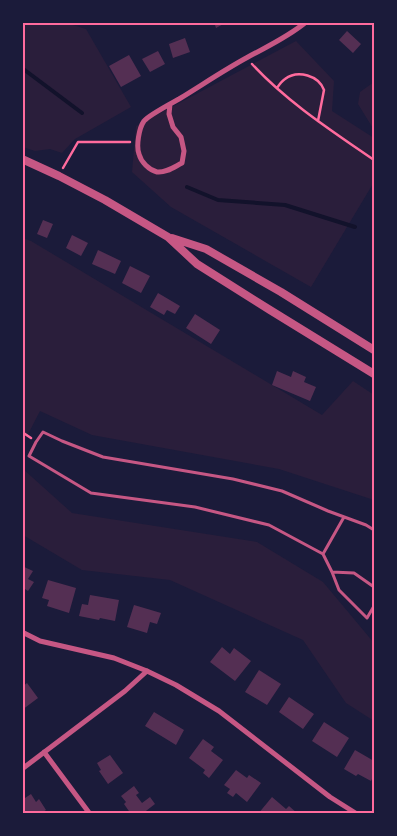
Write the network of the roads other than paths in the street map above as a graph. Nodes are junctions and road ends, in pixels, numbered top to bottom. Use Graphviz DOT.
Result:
graph roads {
  1 [pos="306,22"];
  2 [pos="170,104"];
  3 [pos="22,159"];
  4 [pos="168,237"];
  5 [pos="374,350"];
  6 [pos="374,374"];
  7 [pos="344,517"];
  8 [pos="374,530"];
  9 [pos="323,554"];
  10 [pos="332,572"];
  11 [pos="374,587"];
  12 [pos="374,606"];
  13 [pos="22,632"];
  14 [pos="147,671"];
  15 [pos="44,752"];
  16 [pos="22,769"];
  17 [pos="90,814"];
  18 [pos="357,814"];
  1 -- 2 [label="street"];
  2 -- 2 [label="street"];
  3 -- 4 [label="street"];
  4 -- 5 [label="street"];
  4 -- 6 [label="street"];
  7 -- 8 [label="lane"];
  7 -- 9 [label="lane"];
  7 -- 9 [label="lane"];
  9 -- 10 [label="lane"];
  10 -- 11 [label="lane"];
  10 -- 12 [label="lane"];
  13 -- 14 [label="street"];
  14 -- 15 [label="street"];
  14 -- 18 [label="street"];
  15 -- 16 [label="street"];
  15 -- 17 [label="street"];
}
